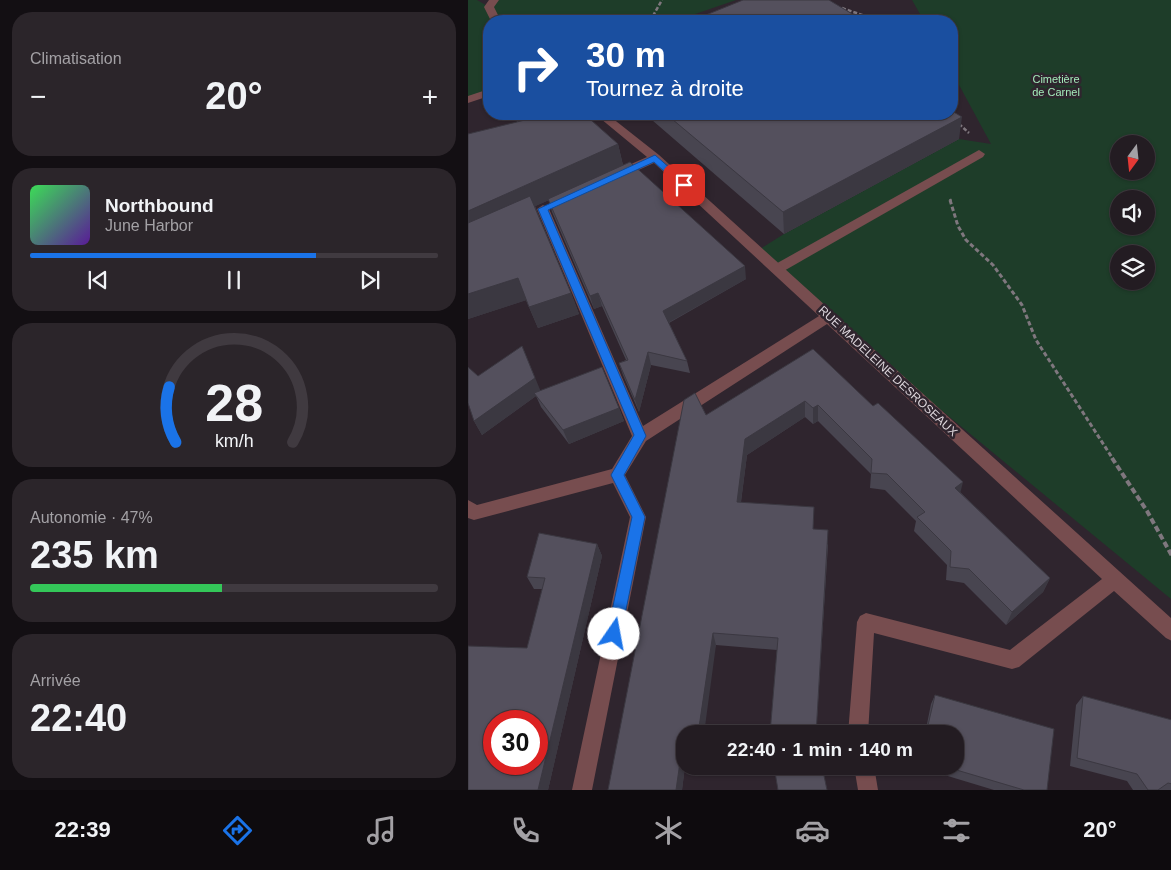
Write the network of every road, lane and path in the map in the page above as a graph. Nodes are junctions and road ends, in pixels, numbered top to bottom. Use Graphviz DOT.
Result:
graph roads {
  1 [pos="494,0"];
  2 [pos="662,0"];
  3 [pos="836,6"];
  4 [pos="493,15"];
  5 [pos="653,15"];
  6 [pos="856,15"];
  7 [pos="483,94"];
  8 [pos="468,100"];
  9 [pos="608,120"];
  10 [pos="979,154"];
  11 [pos="655,158"];
  12 [pos="603,182"];
  13 [pos="949,195"];
  14 [pos="543,209"];
  15 [pos="777,269"];
  16 [pos="828,316"];
  17 [pos="640,436"];
  18 [pos="617,475"];
  19 [pos="468,507"];
  20 [pos="1172,556"];
  21 [pos="1114,580"];
  22 [pos="1172,632"];
  23 [pos="859,725"];
  24 [pos="866,775"];
  25 [pos="582,790"];
  26 [pos="868,790"];
  1 -- 4 [label="street"];
  2 -- 5 [label="path"];
  3 -- 6 [label="path"];
  7 -- 8 [label="street"];
  9 -- 11 [label="street, RUE MADELEINE DESROSEAUX"];
  10 -- 15 [label="street"];
  11 -- 12 [label="street"];
  11 -- 15 [label="street, RUE MADELEINE DESROSEAUX"];
  13 -- 20 [label="path"];
  14 -- 17 [label="street"];
  15 -- 16 [label="street, RUE MADELEINE DESROSEAUX"];
  16 -- 17 [label="street"];
  16 -- 21 [label="street, RUE MADELEINE DESROSEAUX"];
  17 -- 18 [label="street"];
  18 -- 19 [label="street"];
  18 -- 25 [label="street"];
  21 -- 22 [label="street, RUE MADELEINE DESROSEAUX"];
  21 -- 23 [label="street"];
  24 -- 26 [label="street"];
}
